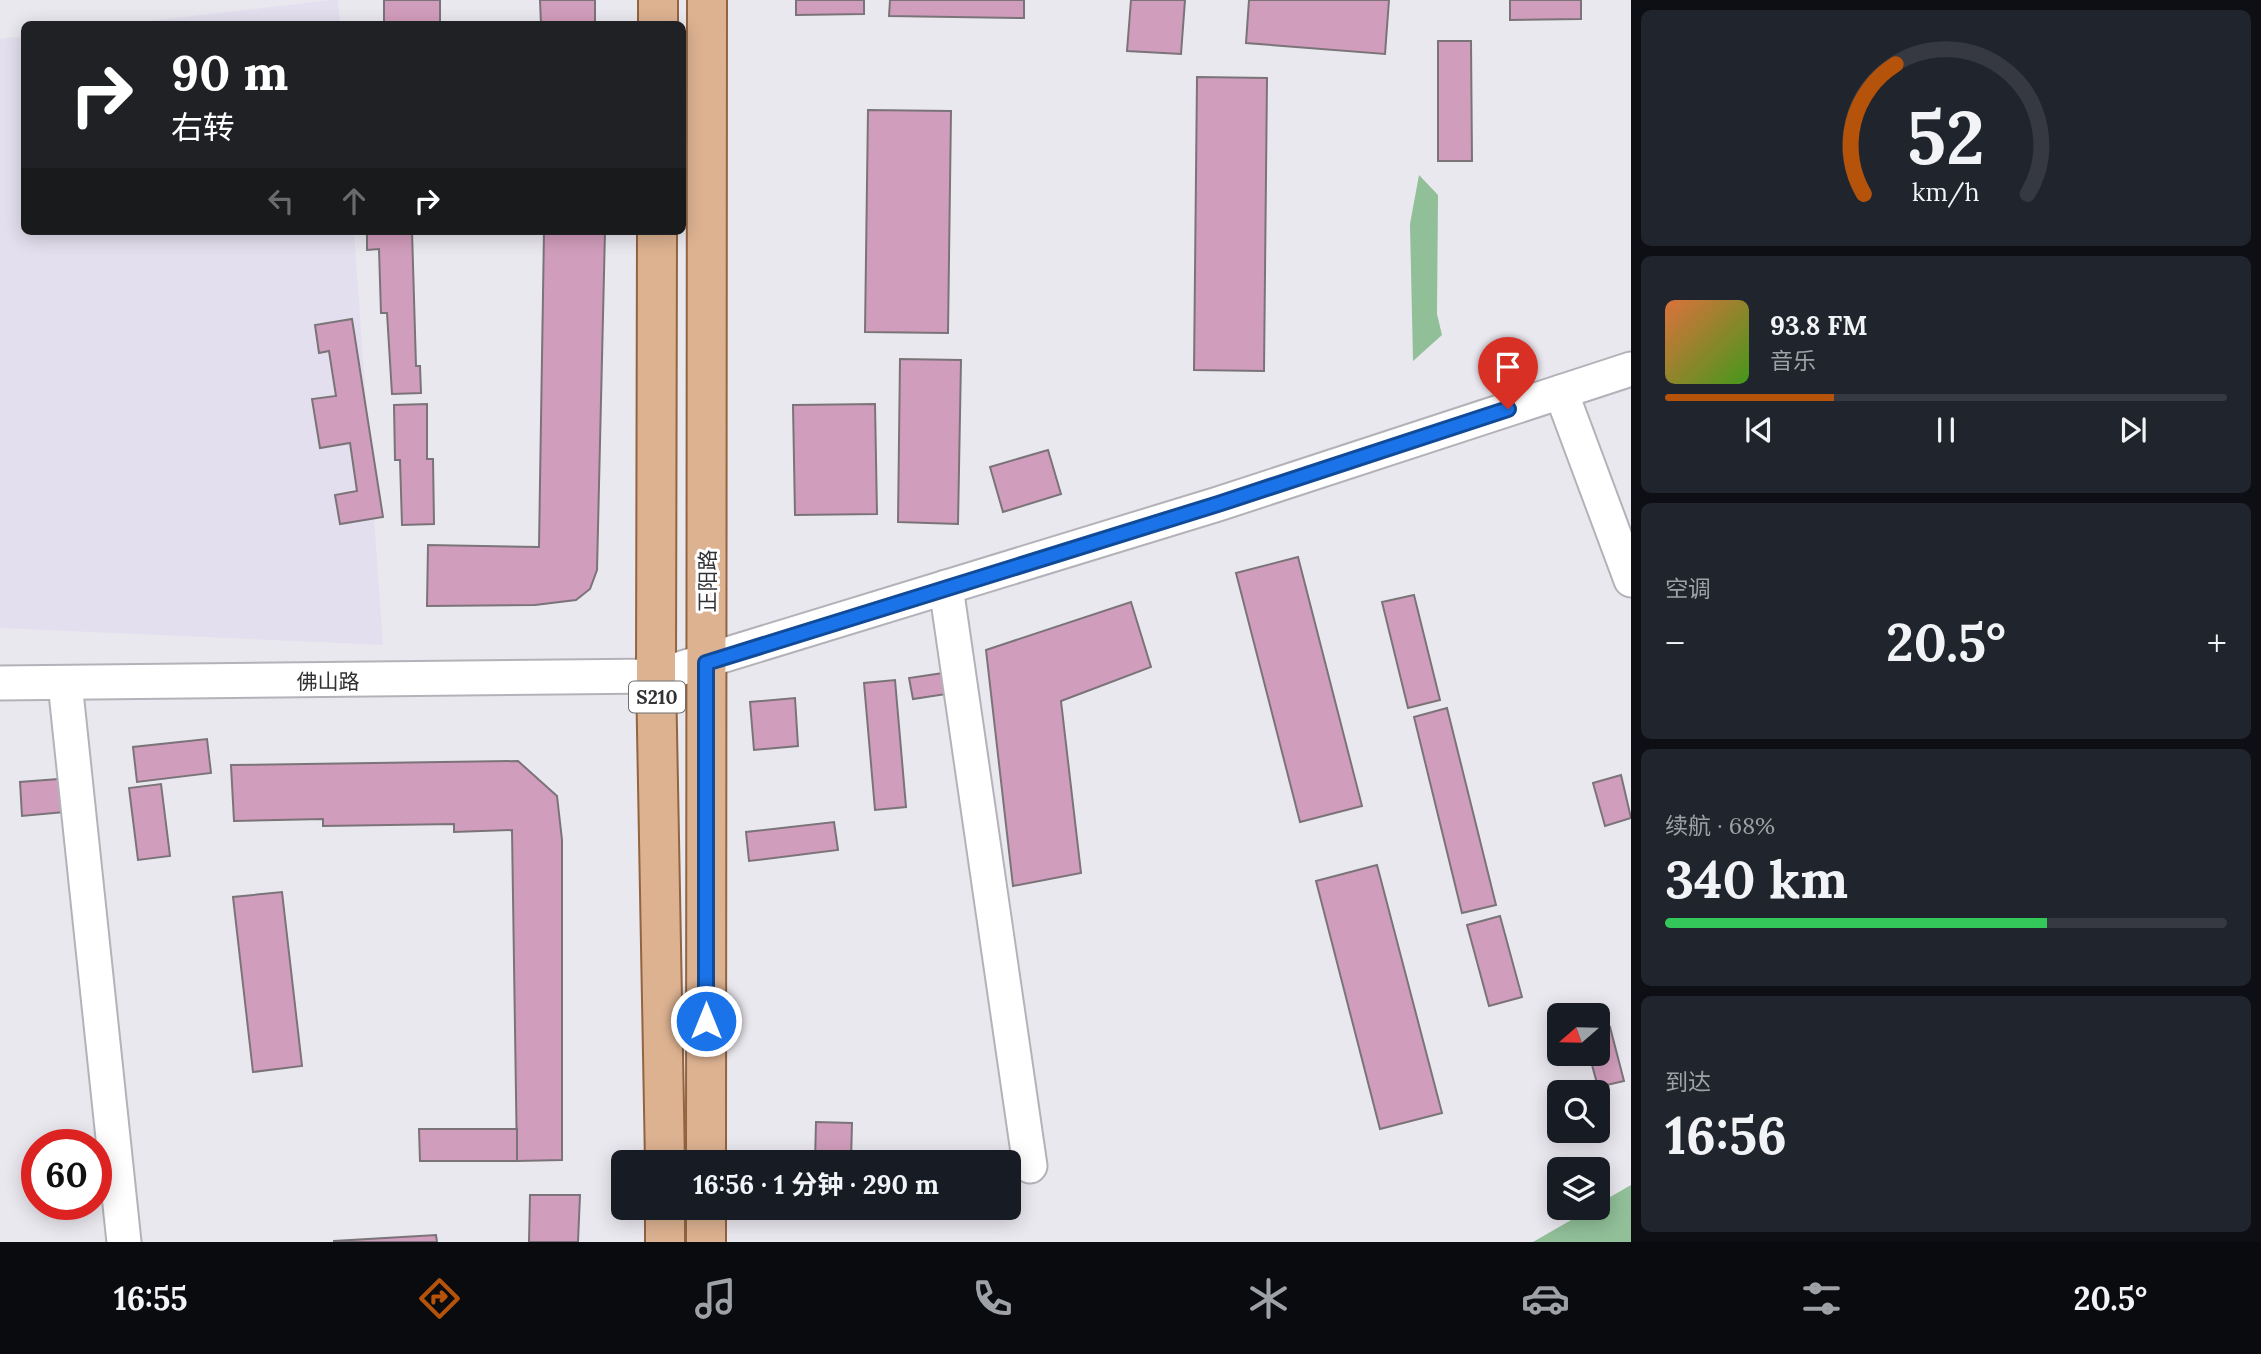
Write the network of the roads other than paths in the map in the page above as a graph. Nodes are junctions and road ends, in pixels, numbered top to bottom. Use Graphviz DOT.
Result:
graph roads {
  1 [pos="658,0"];
  2 [pos="707,0"];
  3 [pos="658,21"];
  4 [pos="657,235"];
  5 [pos="1631,369"];
  6 [pos="1561,392"];
  7 [pos="1631,580"];
  8 [pos="946,587"];
  9 [pos="706,663"];
  10 [pos="656,676"];
  11 [pos="0,683"];
  12 [pos="65,683"];
  13 [pos="665,1150"];
  14 [pos="706,1150"];
  15 [pos="1030,1166"];
  16 [pos="665,1220"];
  17 [pos="706,1220"];
  18 [pos="124,1242"];
  19 [pos="665,1242"];
  20 [pos="706,1242"];
  1 -- 3 [label="main road"];
  2 -- 9 [label="main road, 正阳路"];
  4 -- 10 [label="main road, S210"];
  5 -- 6 [label="street, 佛山路"];
  6 -- 7 [label="street"];
  6 -- 8 [label="street, 佛山路"];
  8 -- 9 [label="street, 佛山路"];
  8 -- 15 [label="street"];
  9 -- 10 [label="street, 佛山路"];
  9 -- 14 [label="main road, 正阳路"];
  10 -- 12 [label="street, 佛山路"];
  10 -- 13 [label="main road, S210"];
  11 -- 12 [label="street, 佛山路"];
  12 -- 18 [label="street"];
  16 -- 19 [label="main road"];
  17 -- 20 [label="main road"];
}
